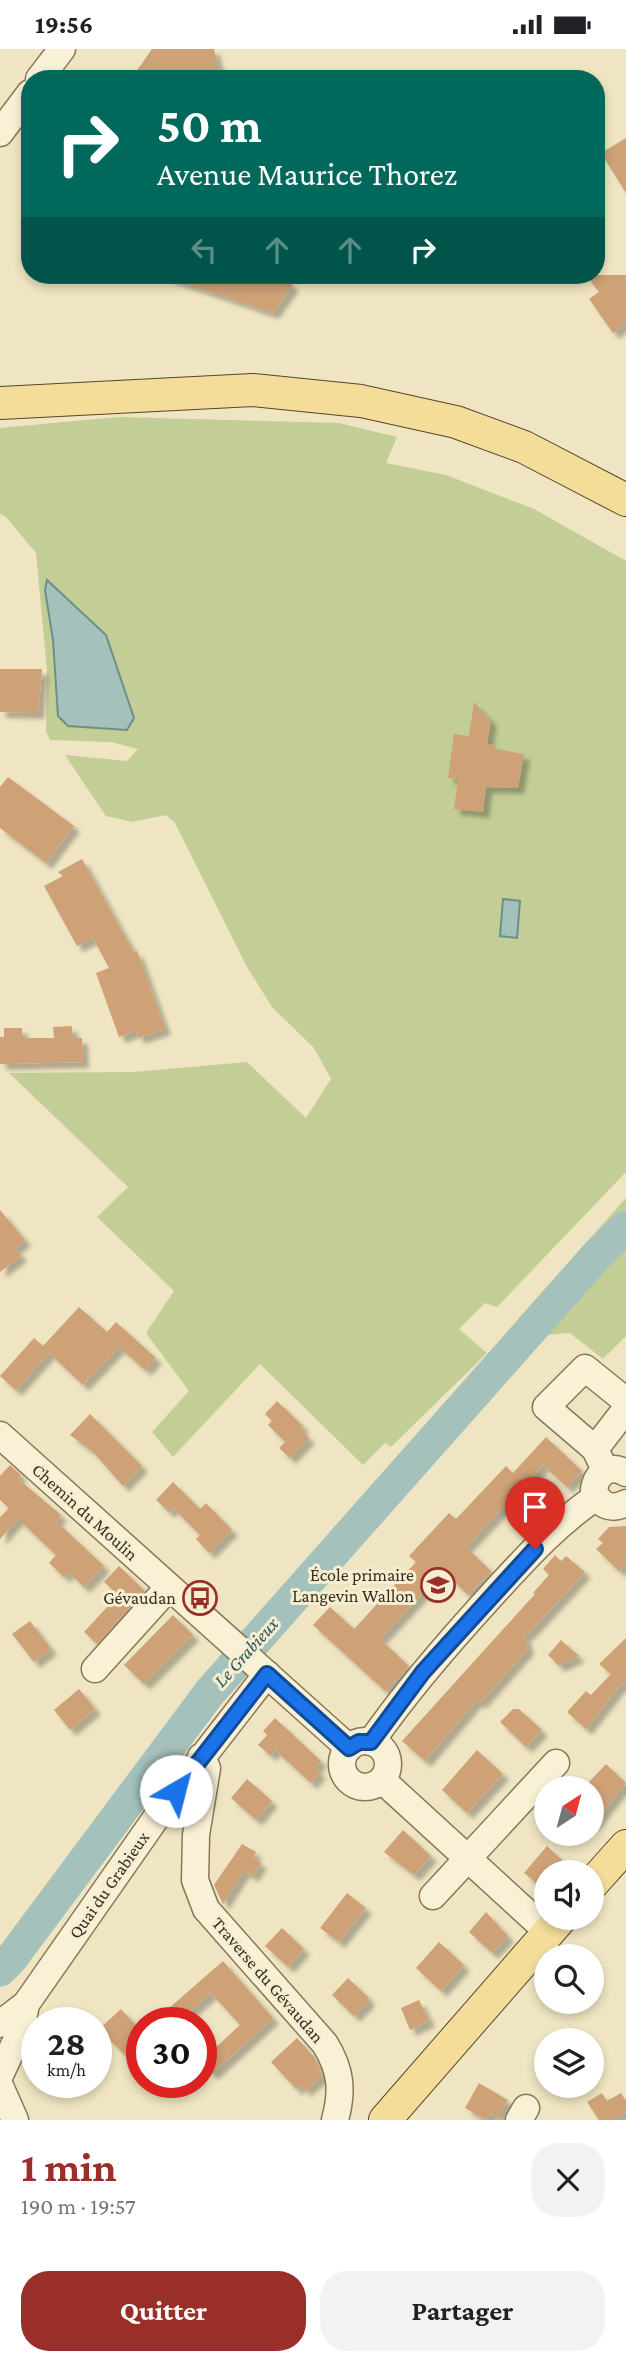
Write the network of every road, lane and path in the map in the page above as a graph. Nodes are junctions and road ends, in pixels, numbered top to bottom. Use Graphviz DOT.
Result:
graph roads {
  1 [pos="62,49"];
  2 [pos="46,70"];
  3 [pos="21,105"];
  4 [pos="0,133"];
  5 [pos="0,403"];
  6 [pos="626,500"];
  7 [pos="626,1401"];
  8 [pos="626,1409"];
  9 [pos="0,1435"];
  10 [pos="613,1465"];
  11 [pos="596,1497"];
  12 [pos="626,1503"];
  13 [pos="169,1587"];
  14 [pos="95,1669"];
  15 [pos="263,1671"];
  16 [pos="360,1745"];
  17 [pos="201,1757"];
  18 [pos="556,1763"];
  19 [pos="382,1780"];
  20 [pos="626,1846"];
  21 [pos="468,1859"];
  22 [pos="604,1871"];
  23 [pos="433,1896"];
  24 [pos="534,1909"];
  25 [pos="551,1930"];
  26 [pos="26,2004"];
  27 [pos="0,2024"];
  28 [pos="0,2075"];
  29 [pos="0,2086"];
  30 [pos="0,2116"];
  31 [pos="9,2120"];
  32 [pos="15,2120"];
  33 [pos="335,2120"];
  34 [pos="385,2120"];
  1 -- 2 [label="street"];
  3 -- 4 [label="street"];
  5 -- 6 [label="main road"];
  7 -- 10 [label="street"];
  8 -- 10 [label="street"];
  9 -- 13 [label="street, Chemin du Moulin"];
  10 -- 11 [label="street"];
  11 -- 12 [label="street"];
  11 -- 16 [label="street"];
  13 -- 14 [label="street"];
  13 -- 15 [label="street, Chemin du Moulin"];
  15 -- 16 [label="street, Chemin du Moulin"];
  15 -- 17 [label="street, Quai du Grabieux"];
  16 -- 19 [label="street"];
  16 -- 19 [label="street"];
  17 -- 26 [label="street, Quai du Grabieux"];
  17 -- 33 [label="street, Traverse du Gévaudan"];
  18 -- 21 [label="street"];
  19 -- 21 [label="street"];
  20 -- 22 [label="main road"];
  21 -- 23 [label="street"];
  21 -- 24 [label="street"];
  25 -- 34 [label="main road"];
  26 -- 27 [label="street, Quai du Grabieux"];
  26 -- 28 [label="street"];
  29 -- 32 [label="street"];
  30 -- 31 [label="street"];
}
